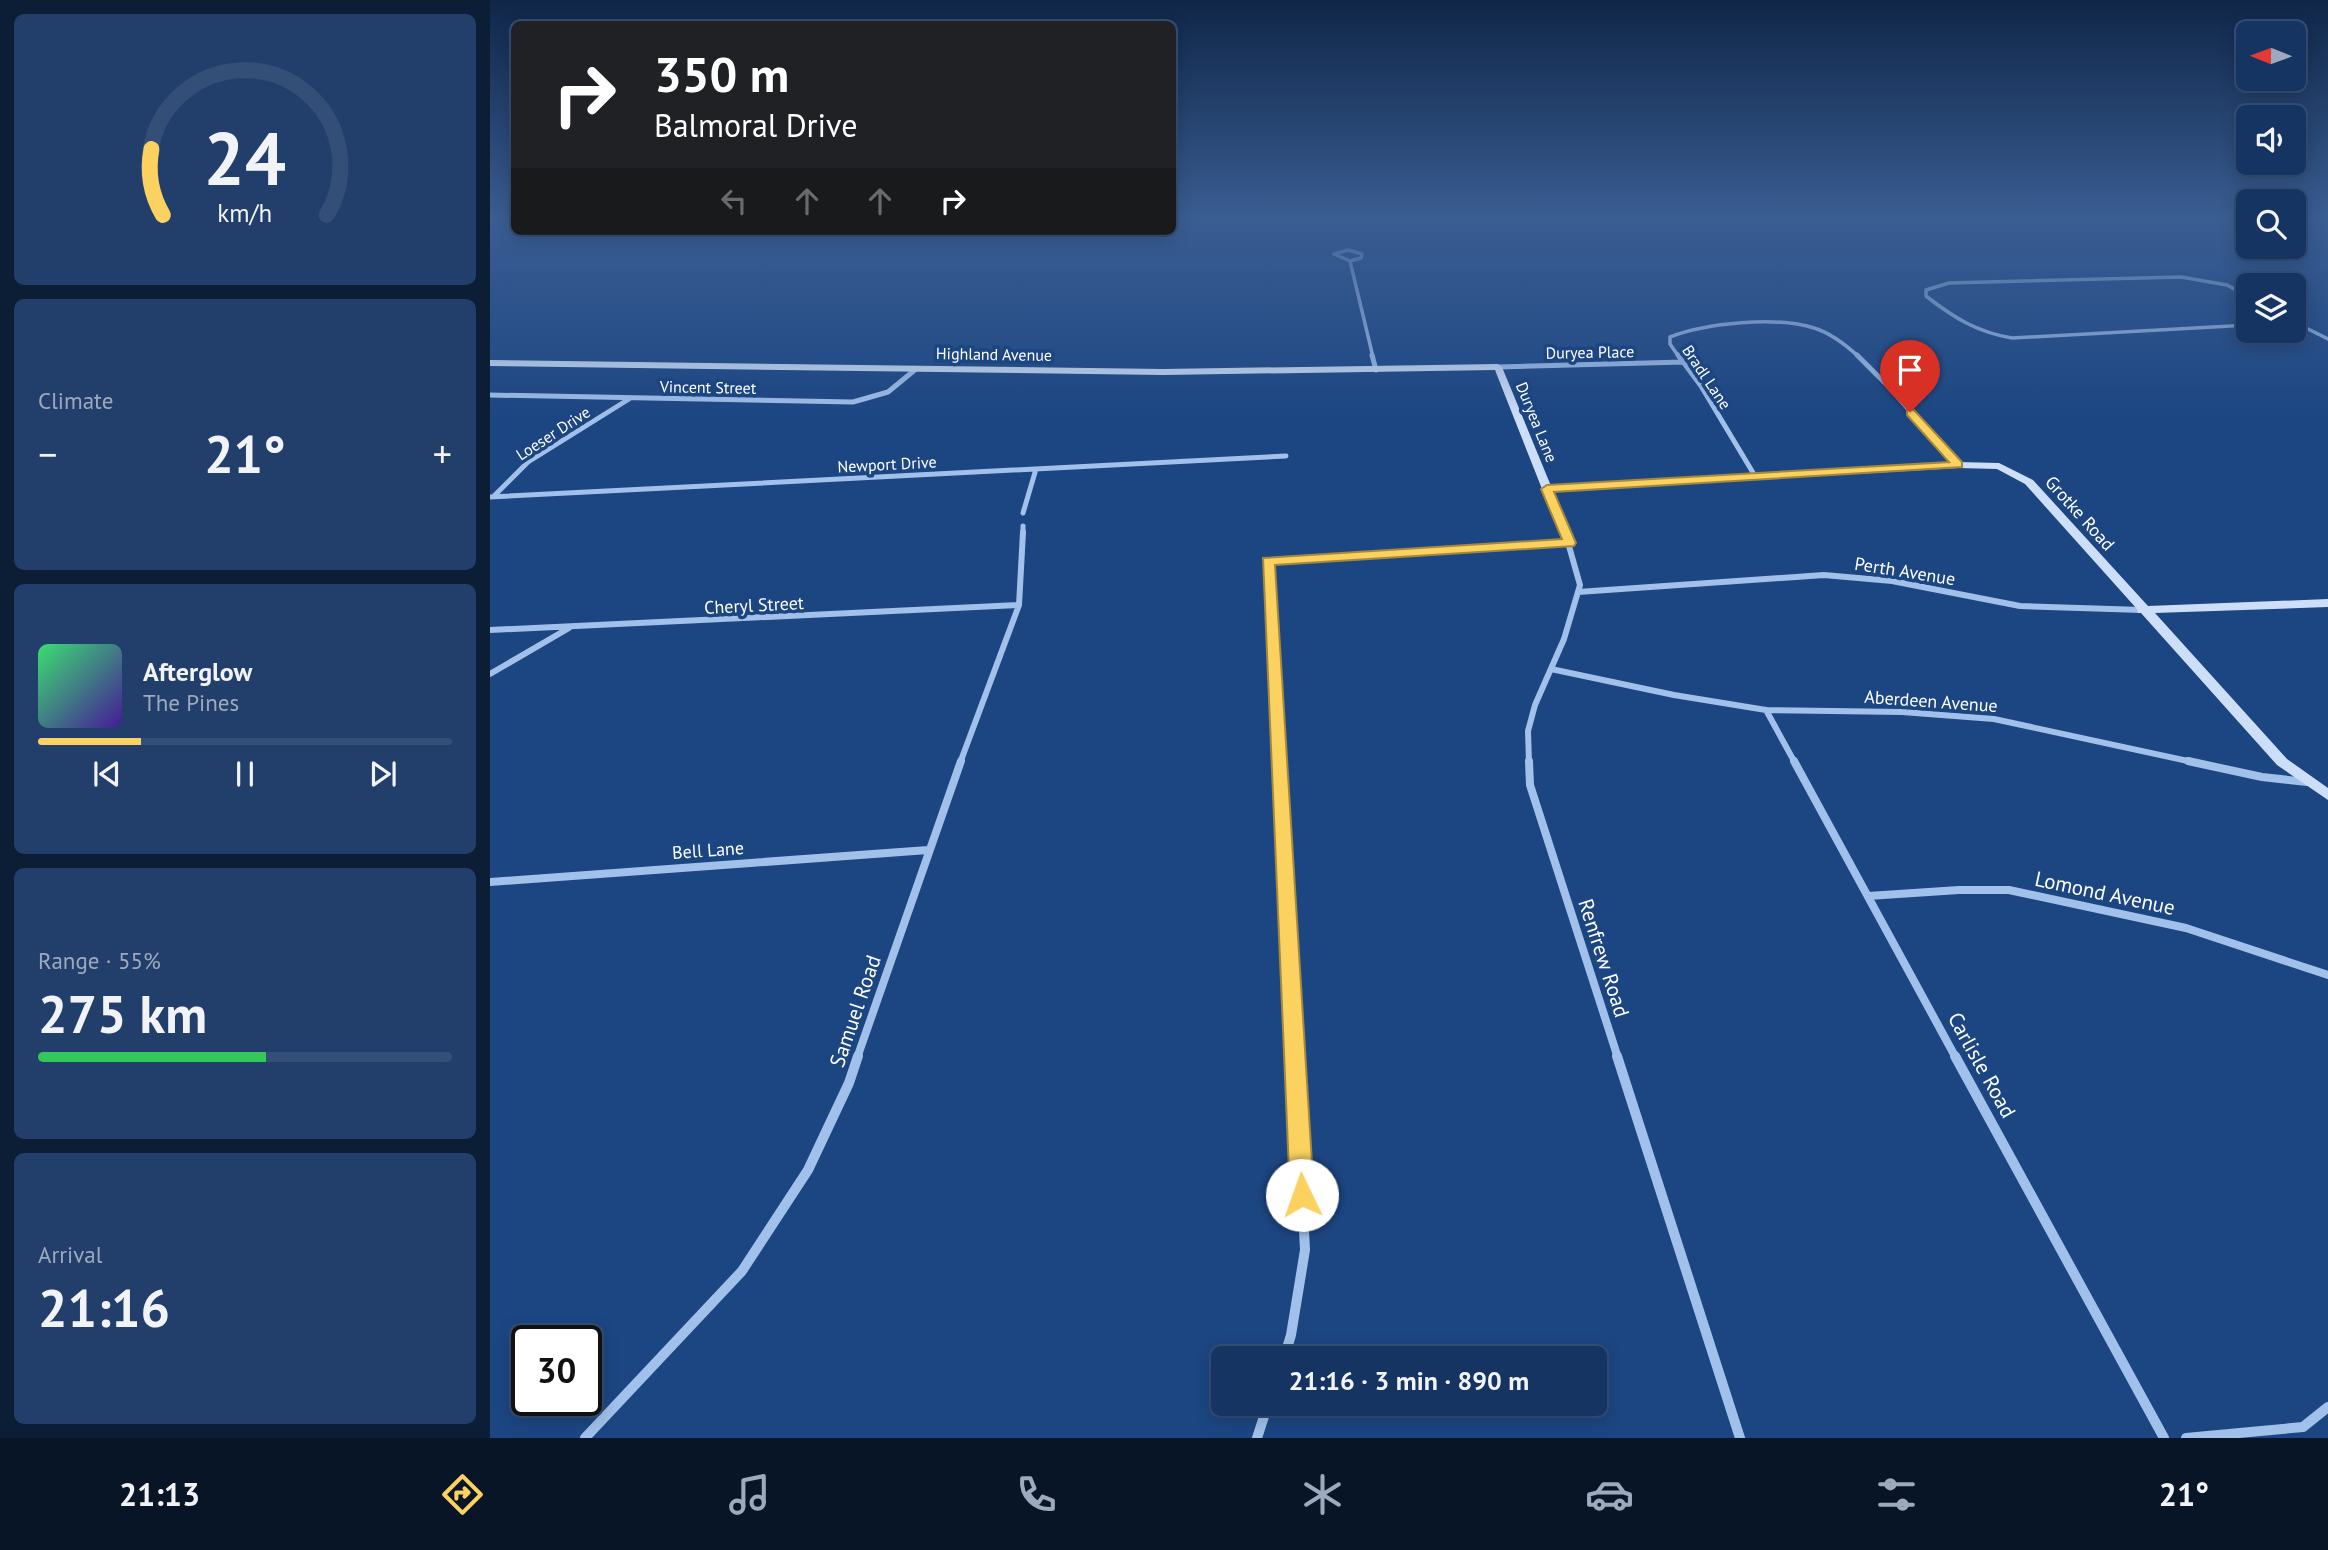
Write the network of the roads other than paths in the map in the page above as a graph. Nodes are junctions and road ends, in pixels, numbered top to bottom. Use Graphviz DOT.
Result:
graph roads {
  1 [pos="1356,286"];
  2 [pos="1932,286"];
  3 [pos="2236,326"];
  4 [pos="2306,328"];
  5 [pos="2328,339"];
  6 [pos="1683,362"];
  7 [pos="490,363"];
  8 [pos="1498,367"];
  9 [pos="916,369"];
  10 [pos="1376,370"];
  11 [pos="490,395"];
  12 [pos="631,398"];
  13 [pos="1286,456"];
  14 [pos="1958,465"];
  15 [pos="1036,469"];
  16 [pos="1755,476"];
  17 [pos="1547,489"];
  18 [pos="492,497"];
  19 [pos="1023,513"];
  20 [pos="1023,526"];
  21 [pos="1570,543"];
  22 [pos="1578,592"];
  23 [pos="2328,603"];
  24 [pos="1019,605"];
  25 [pos="2142,610"];
  26 [pos="569,628"];
  27 [pos="490,630"];
  28 [pos="1550,669"];
  29 [pos="490,674"];
  30 [pos="1766,710"];
  31 [pos="2307,782"];
  32 [pos="2328,795"];
  33 [pos="928,850"];
  34 [pos="490,882"];
  35 [pos="1868,896"];
  36 [pos="2328,975"];
  37 [pos="1288,1346"];
  38 [pos="2328,1407"];
  39 [pos="1264,1416"];
  40 [pos="584,1438"];
  41 [pos="1257,1438"];
  42 [pos="1740,1438"];
  43 [pos="2164,1438"];
  44 [pos="2186,1438"];
  1 -- 10 [label="street"];
  2 -- 3 [label="street"];
  4 -- 5 [label="street"];
  6 -- 8 [label="street, Duryea Place"];
  6 -- 14 [label="street, Bradl Lane"];
  6 -- 16 [label="street, Bradl Lane"];
  7 -- 9 [label="street, Highland Avenue"];
  8 -- 10 [label="street, Highland Avenue"];
  8 -- 17 [label="street, Duryea Lane"];
  9 -- 10 [label="street, Highland Avenue"];
  9 -- 12 [label="street, Vincent Street"];
  11 -- 12 [label="street, Vincent Street"];
  12 -- 18 [label="street, Loeser Drive"];
  13 -- 15 [label="street, Newport Drive"];
  14 -- 16 [label="street, Grotke Road"];
  14 -- 25 [label="street, Grotke Road"];
  15 -- 18 [label="street, Newport Drive"];
  15 -- 19 [label="street"];
  16 -- 17 [label="street, Grotke Road"];
  17 -- 21 [label="street, Renfrew Road"];
  20 -- 24 [label="street, Samuel Road"];
  21 -- 22 [label="street, Renfrew Road"];
  21 -- 37 [label="street"];
  22 -- 25 [label="street, Perth Avenue"];
  22 -- 28 [label="street, Renfrew Road"];
  23 -- 25 [label="street"];
  24 -- 26 [label="street, Cheryl Street"];
  24 -- 33 [label="street, Samuel Road"];
  25 -- 31 [label="street, Grotke Road"];
  26 -- 27 [label="street, Cheryl Street"];
  26 -- 29 [label="street"];
  28 -- 30 [label="street, Aberdeen Avenue"];
  28 -- 42 [label="street, Renfrew Road"];
  30 -- 31 [label="street, Aberdeen Avenue"];
  30 -- 35 [label="street, Carlisle Road"];
  31 -- 32 [label="street, Grotke Road"];
  33 -- 34 [label="street, Bell Lane"];
  33 -- 40 [label="street, Samuel Road"];
  35 -- 36 [label="street, Lomond Avenue"];
  35 -- 43 [label="street, Carlisle Road"];
  38 -- 44 [label="street"];
  39 -- 41 [label="street"];
}
